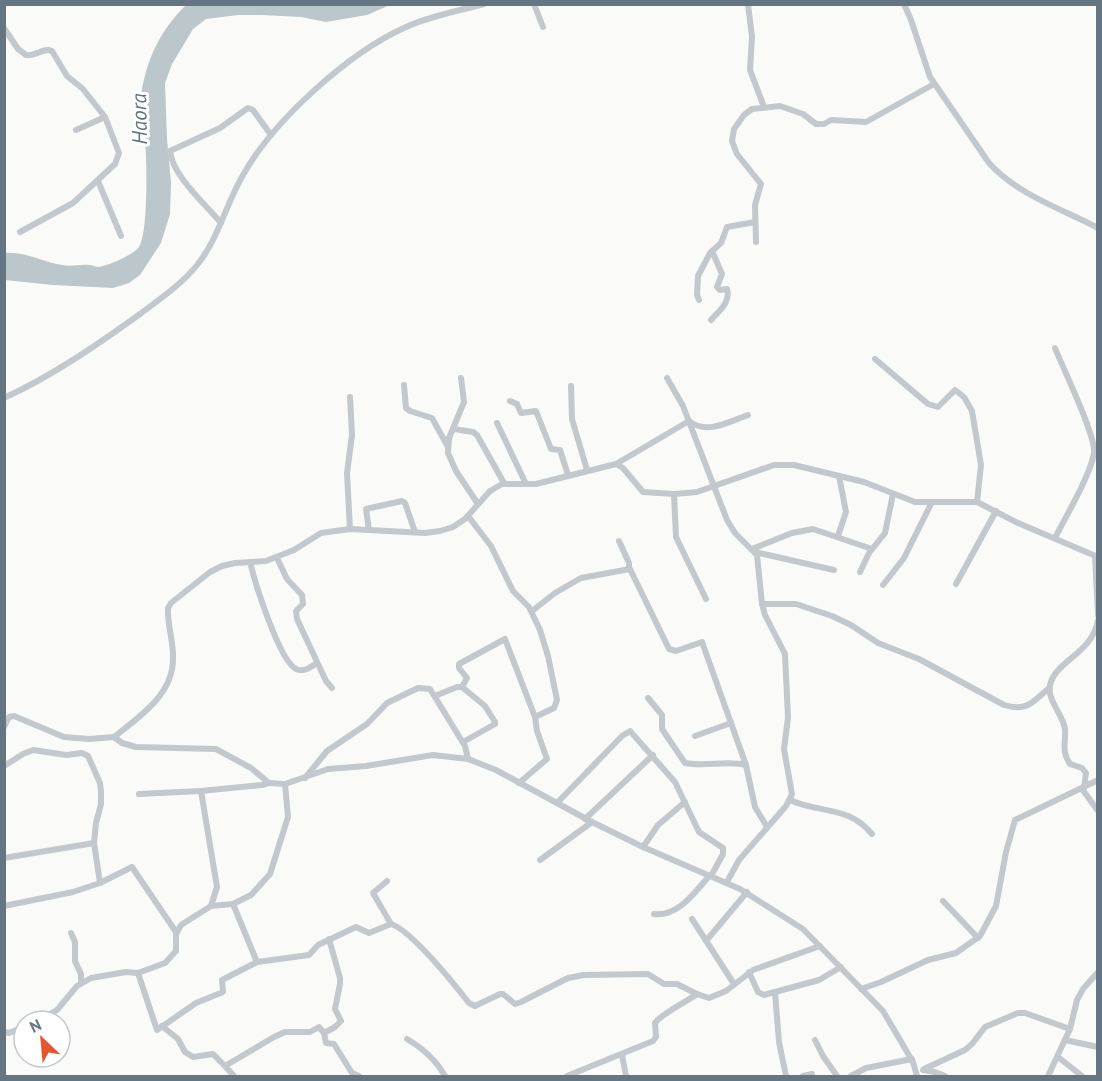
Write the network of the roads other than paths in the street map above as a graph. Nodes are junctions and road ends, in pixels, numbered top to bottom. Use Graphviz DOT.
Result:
graph roads {
  1 [pos="484,4"];
  2 [pos="534,4"];
  3 [pos="748,4"];
  4 [pos="904,4"];
  5 [pos="543,27"];
  6 [pos="4,28"];
  7 [pos="934,84"];
  8 [pos="764,107"];
  9 [pos="105,117"];
  10 [pos="76,130"];
  11 [pos="271,135"];
  12 [pos="98,181"];
  13 [pos="755,222"];
  14 [pos="221,223"];
  15 [pos="1098,228"];
  16 [pos="20,232"];
  17 [pos="121,236"];
  18 [pos="756,242"];
  19 [pos="712,251"];
  20 [pos="699,300"];
  21 [pos="711,320"];
  22 [pos="1055,348"];
  23 [pos="875,359"];
  24 [pos="461,378"];
  25 [pos="667,378"];
  26 [pos="404,385"];
  27 [pos="571,386"];
  28 [pos="350,397"];
  29 [pos="4,398"];
  30 [pos="510,401"];
  31 [pos="748,415"];
  32 [pos="689,421"];
  33 [pos="497,423"];
  34 [pos="454,429"];
  35 [pos="448,447"];
  36 [pos="616,464"];
  37 [pos="587,470"];
  38 [pos="568,475"];
  39 [pos="839,477"];
  40 [pos="504,483"];
  41 [pos="526,484"];
  42 [pos="713,487"];
  43 [pos="674,494"];
  44 [pos="893,494"];
  45 [pos="932,502"];
  46 [pos="977,502"];
  47 [pos="478,504"];
  48 [pos="996,511"];
  49 [pos="468,516"];
  50 [pos="350,529"];
  51 [pos="369,530"];
  52 [pos="415,532"];
  53 [pos="838,536"];
  54 [pos="1055,538"];
  55 [pos="619,541"];
  56 [pos="872,549"];
  57 [pos="754,551"];
  58 [pos="1096,556"];
  59 [pos="277,558"];
  60 [pos="250,562"];
  61 [pos="629,568"];
  62 [pos="834,570"];
  63 [pos="860,572"];
  64 [pos="956,584"];
  65 [pos="883,585"];
  66 [pos="706,599"];
  67 [pos="762,604"];
  68 [pos="532,611"];
  69 [pos="1098,617"];
  70 [pos="317,663"];
  71 [pos="462,687"];
  72 [pos="332,688"];
  73 [pos="1049,688"];
  74 [pos="435,696"];
  75 [pos="648,698"];
  76 [pos="4,711"];
  77 [pos="9,717"];
  78 [pos="535,717"];
  79 [pos="731,723"];
  80 [pos="4,727"];
  81 [pos="695,736"];
  82 [pos="114,737"];
  83 [pos="463,742"];
  84 [pos="653,755"];
  85 [pos="468,759"];
  86 [pos="746,765"];
  87 [pos="4,766"];
  88 [pos="305,778"];
  89 [pos="1098,780"];
  90 [pos="269,783"];
  91 [pos="519,783"];
  92 [pos="285,784"];
  93 [pos="1083,788"];
  94 [pos="201,791"];
  95 [pos="140,794"];
  96 [pos="790,800"];
  97 [pos="685,802"];
  98 [pos="557,803"];
  99 [pos="1098,811"];
  100 [pos="589,821"];
  101 [pos="767,827"];
  102 [pos="872,834"];
  103 [pos="94,843"];
  104 [pos="643,847"];
  105 [pos="4,858"];
  106 [pos="540,860"];
  107 [pos="710,875"];
  108 [pos="387,881"];
  109 [pos="727,882"];
  110 [pos="100,883"];
  111 [pos="747,892"];
  112 [pos="943,901"];
  113 [pos="233,904"];
  114 [pos="4,906"];
  115 [pos="211,906"];
  116 [pos="654,915"];
  117 [pos="692,919"];
  118 [pos="391,924"];
  119 [pos="176,932"];
  120 [pos="71,933"];
  121 [pos="978,938"];
  122 [pos="329,939"];
  123 [pos="706,941"];
  124 [pos="820,946"];
  125 [pos="257,962"];
  126 [pos="840,967"];
  127 [pos="749,972"];
  128 [pos="1098,972"];
  129 [pos="138,973"];
  130 [pos="81,983"];
  131 [pos="734,984"];
  132 [pos="861,989"];
  133 [pos="775,993"];
  134 [pos="697,994"];
  135 [pos="58,1009"];
  136 [pos="162,1026"];
  137 [pos="1070,1029"];
  138 [pos="324,1032"];
  139 [pos="407,1039"];
  140 [pos="815,1040"];
  141 [pos="1065,1040"];
  142 [pos="1098,1047"];
  143 [pos="622,1054"];
  144 [pos="1058,1057"];
  145 [pos="912,1059"];
  146 [pos="225,1066"];
  147 [pos="924,1069"];
  148 [pos="917,1073"];
  149 [pos="812,1074"];
  150 [pos="234,1077"];
  151 [pos="359,1077"];
  152 [pos="445,1077"];
  153 [pos="567,1077"];
  154 [pos="626,1077"];
  155 [pos="786,1077"];
  156 [pos="803,1077"];
  157 [pos="837,1077"];
  158 [pos="851,1077"];
  159 [pos="945,1077"];
  160 [pos="1048,1077"];
  161 [pos="1082,1077"];
  1 -- 11 [label="street"];
  2 -- 5 [label="street"];
  3 -- 8 [label="street"];
  4 -- 7 [label="street"];
  6 -- 9 [label="street"];
  7 -- 8 [label="street"];
  7 -- 15 [label="street"];
  8 -- 13 [label="street"];
  9 -- 10 [label="street"];
  9 -- 12 [label="street"];
  11 -- 14 [label="street"];
  11 -- 14 [label="street"];
  12 -- 16 [label="street"];
  12 -- 17 [label="street"];
  13 -- 18 [label="street"];
  13 -- 19 [label="street"];
  14 -- 29 [label="street"];
  19 -- 20 [label="street"];
  19 -- 21 [label="street"];
  22 -- 54 [label="street"];
  23 -- 46 [label="street"];
  24 -- 34 [label="street"];
  25 -- 32 [label="street"];
  26 -- 35 [label="street"];
  27 -- 37 [label="street"];
  28 -- 50 [label="street"];
  30 -- 38 [label="street"];
  31 -- 32 [label="street"];
  32 -- 36 [label="street"];
  32 -- 42 [label="street"];
  33 -- 41 [label="street"];
  34 -- 35 [label="street"];
  34 -- 40 [label="street"];
  35 -- 47 [label="street"];
  36 -- 37 [label="street"];
  36 -- 43 [label="street"];
  37 -- 38 [label="street"];
  38 -- 41 [label="street"];
  39 -- 42 [label="street"];
  39 -- 44 [label="street"];
  39 -- 53 [label="street"];
  40 -- 41 [label="street"];
  40 -- 47 [label="street"];
  42 -- 43 [label="street"];
  42 -- 57 [label="street"];
  43 -- 66 [label="street"];
  44 -- 45 [label="street"];
  44 -- 56 [label="street"];
  45 -- 46 [label="street"];
  45 -- 65 [label="street"];
  46 -- 48 [label="street"];
  47 -- 49 [label="street"];
  48 -- 54 [label="street"];
  48 -- 64 [label="street"];
  49 -- 52 [label="street"];
  49 -- 68 [label="street"];
  50 -- 51 [label="street"];
  50 -- 59 [label="street"];
  51 -- 52 [label="street"];
  51 -- 52 [label="street"];
  53 -- 56 [label="street"];
  53 -- 57 [label="street"];
  54 -- 58 [label="street"];
  55 -- 61 [label="street"];
  56 -- 63 [label="street"];
  57 -- 62 [label="street"];
  57 -- 67 [label="street"];
  58 -- 69 [label="street"];
  59 -- 60 [label="street"];
  59 -- 70 [label="street"];
  60 -- 70 [label="street"];
  60 -- 82 [label="street"];
  61 -- 68 [label="street"];
  61 -- 79 [label="street"];
  67 -- 73 [label="street"];
  67 -- 96 [label="street"];
  68 -- 78 [label="street"];
  69 -- 73 [label="street"];
  70 -- 72 [label="street"];
  71 -- 74 [label="street"];
  71 -- 78 [label="street"];
  71 -- 83 [label="street"];
  73 -- 93 [label="street"];
  74 -- 83 [label="street"];
  74 -- 88 [label="street"];
  75 -- 86 [label="street"];
  76 -- 77 [label="street"];
  77 -- 80 [label="street"];
  77 -- 82 [label="street"];
  78 -- 91 [label="street"];
  79 -- 81 [label="street"];
  79 -- 86 [label="street"];
  82 -- 90 [label="street"];
  83 -- 85 [label="street"];
  84 -- 97 [label="street"];
  84 -- 98 [label="street"];
  84 -- 100 [label="street"];
  85 -- 88 [label="street"];
  85 -- 91 [label="street"];
  86 -- 101 [label="street"];
  87 -- 103 [label="street"];
  88 -- 92 [label="street"];
  89 -- 93 [label="street"];
  90 -- 92 [label="street"];
  90 -- 94 [label="street"];
  91 -- 98 [label="street"];
  92 -- 113 [label="street"];
  93 -- 99 [label="street"];
  93 -- 121 [label="street"];
  94 -- 95 [label="street"];
  94 -- 115 [label="street"];
  96 -- 101 [label="street"];
  96 -- 102 [label="street"];
  97 -- 104 [label="street"];
  97 -- 107 [label="street"];
  98 -- 100 [label="street"];
  100 -- 104 [label="street"];
  100 -- 106 [label="street"];
  101 -- 109 [label="street"];
  103 -- 105 [label="street"];
  103 -- 110 [label="street"];
  104 -- 107 [label="street"];
  107 -- 109 [label="street"];
  107 -- 116 [label="street"];
  108 -- 118 [label="street"];
  109 -- 111 [label="street"];
  110 -- 114 [label="street"];
  110 -- 119 [label="street"];
  111 -- 123 [label="street"];
  111 -- 124 [label="street"];
  112 -- 121 [label="street"];
  113 -- 115 [label="street"];
  113 -- 125 [label="street"];
  115 -- 119 [label="street"];
  117 -- 123 [label="street"];
  118 -- 122 [label="street"];
  118 -- 134 [label="street"];
  119 -- 129 [label="street"];
  120 -- 130 [label="street"];
  121 -- 132 [label="street"];
  122 -- 125 [label="street"];
  122 -- 138 [label="street"];
  123 -- 131 [label="street"];
  124 -- 126 [label="street"];
  124 -- 127 [label="street"];
  125 -- 136 [label="street"];
  126 -- 132 [label="street"];
  126 -- 133 [label="street"];
  127 -- 131 [label="street"];
  127 -- 133 [label="street"];
  128 -- 137 [label="street"];
  129 -- 130 [label="street"];
  129 -- 136 [label="street"];
  130 -- 135 [label="street"];
  131 -- 134 [label="street"];
  132 -- 145 [label="street"];
  133 -- 155 [label="street"];
  134 -- 143 [label="street"];
  136 -- 146 [label="street"];
  137 -- 141 [label="street"];
  137 -- 147 [label="street"];
  138 -- 146 [label="street"];
  138 -- 151 [label="street"];
  139 -- 152 [label="street"];
  140 -- 157 [label="street"];
  141 -- 142 [label="street"];
  141 -- 144 [label="street"];
  143 -- 153 [label="street"];
  143 -- 154 [label="street"];
  144 -- 160 [label="street"];
  144 -- 161 [label="street"];
  145 -- 148 [label="street"];
  145 -- 158 [label="street"];
  146 -- 150 [label="street"];
  147 -- 148 [label="street"];
  147 -- 159 [label="street"];
  149 -- 156 [label="street"];
}
